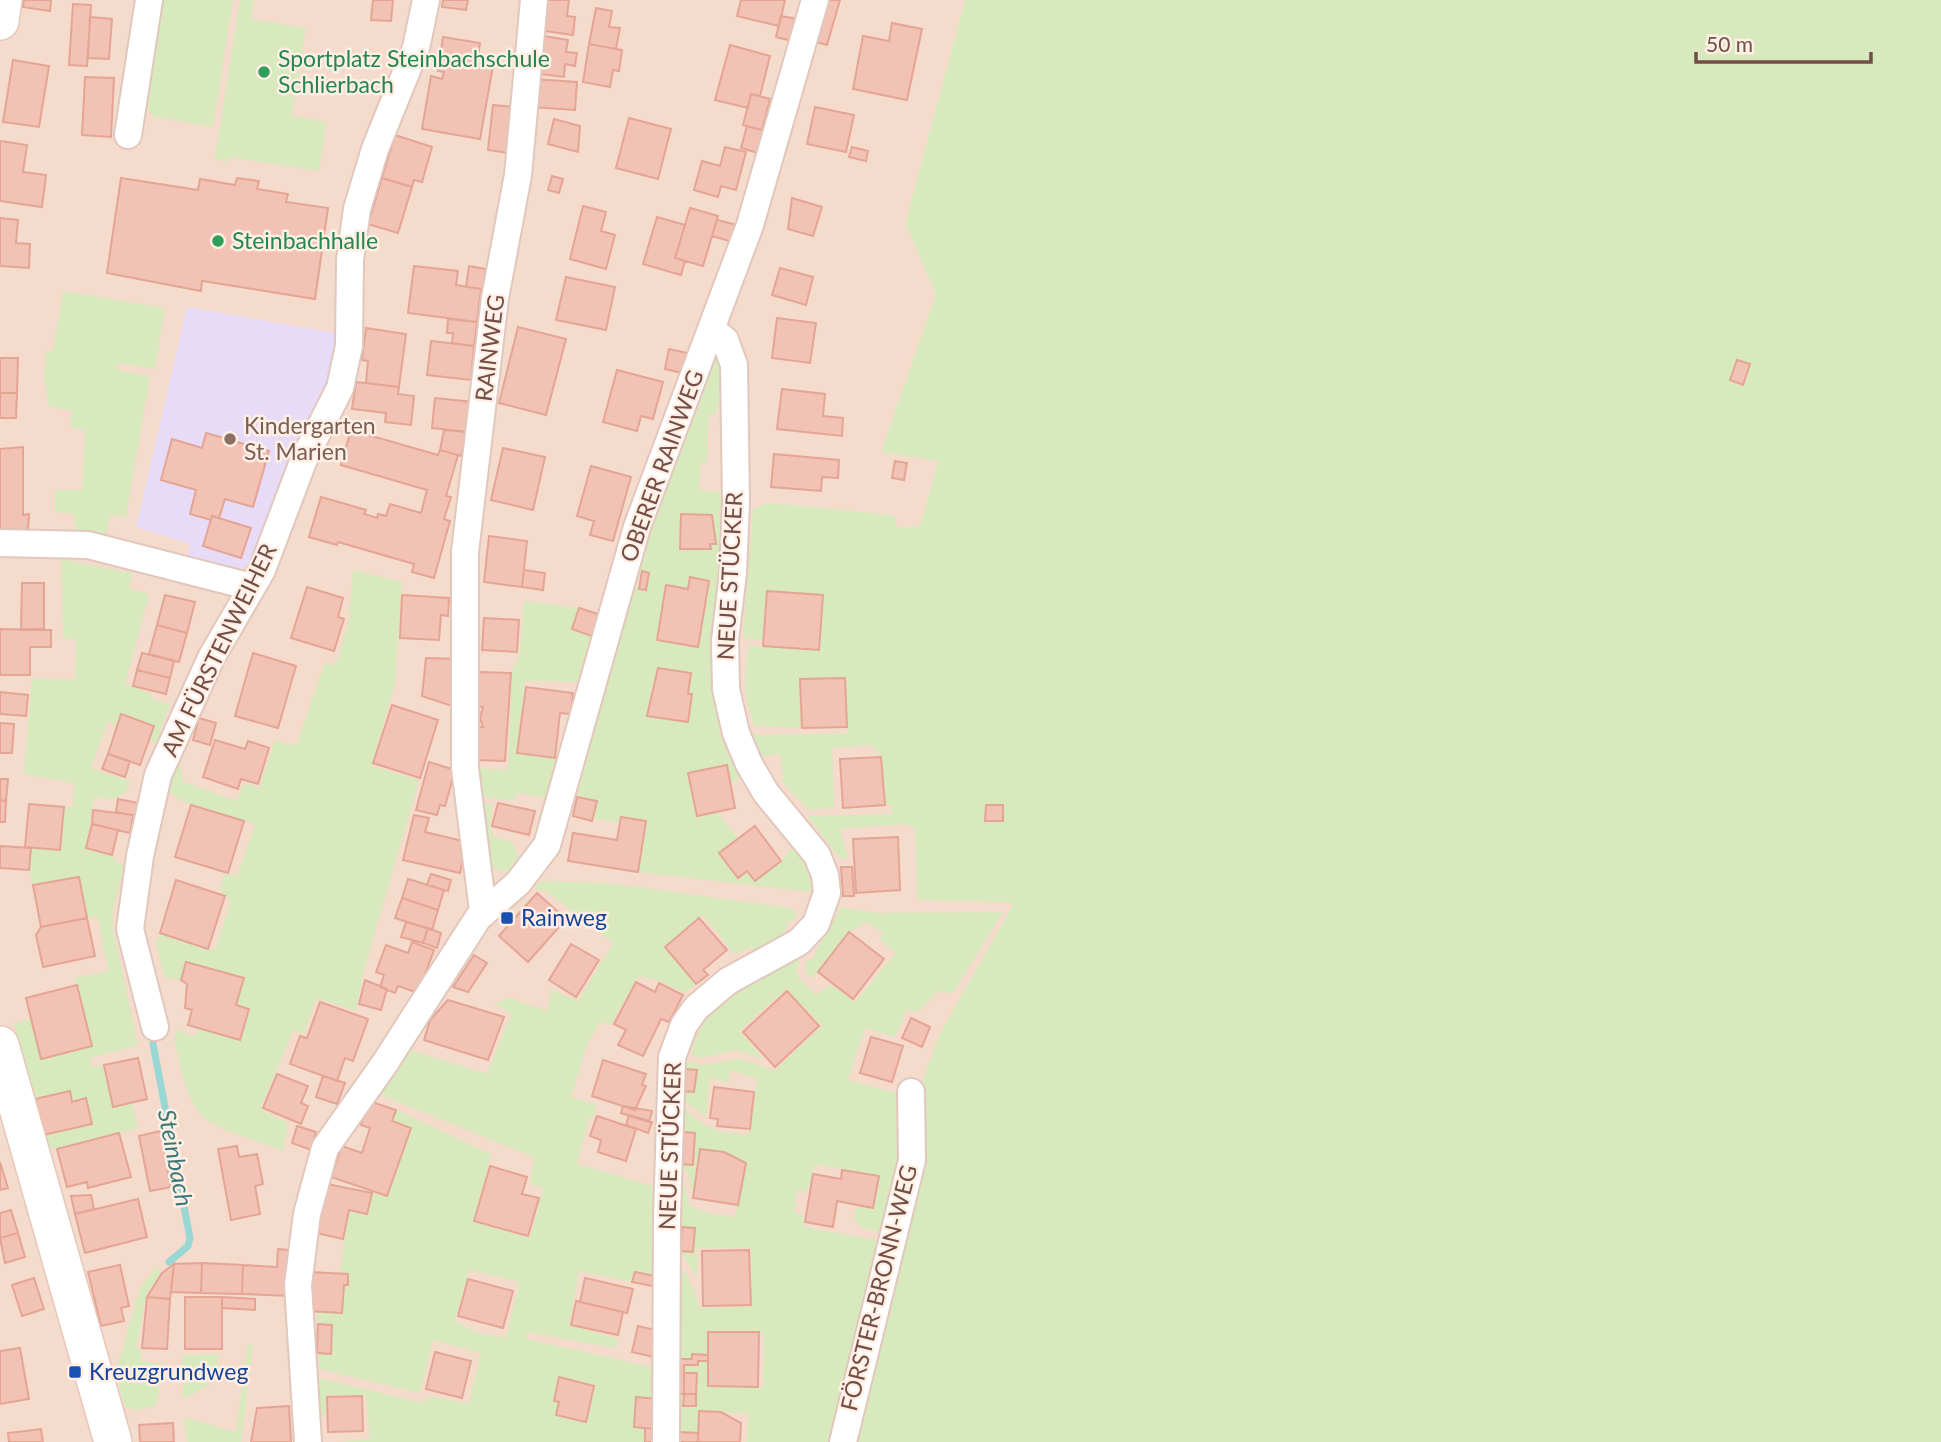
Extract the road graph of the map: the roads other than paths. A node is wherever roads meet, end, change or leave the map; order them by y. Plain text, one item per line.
1 (3, 0) edge
2 (149, 0) edge
3 (426, 0) edge
4 (534, 0) edge
5 (815, 0) edge
6 (0, 21) edge
7 (128, 135) dead end
8 (713, 330) junction
9 (0, 543) edge
10 (252, 587) junction
11 (483, 911) junction
12 (155, 1027) dead end
13 (0, 1045) edge
14 (911, 1092) dead end
15 (113, 1442) edge
16 (308, 1442) edge
17 (666, 1442) edge
18 (843, 1442) edge

1 - 6 main road
2 - 7 street
3 - 10 street, AM FÜRSTENWEIHER
4 - 11 street, RAINWEG
5 - 8 street, OBERER RAINWEG
8 - 11 street, OBERER RAINWEG
8 - 17 street, NEUE STÜCKER
9 - 10 street
10 - 12 street, AM FÜRSTENWEIHER
11 - 16 street
13 - 15 main road
14 - 18 street, FÖRSTER-BRONN-WEG

